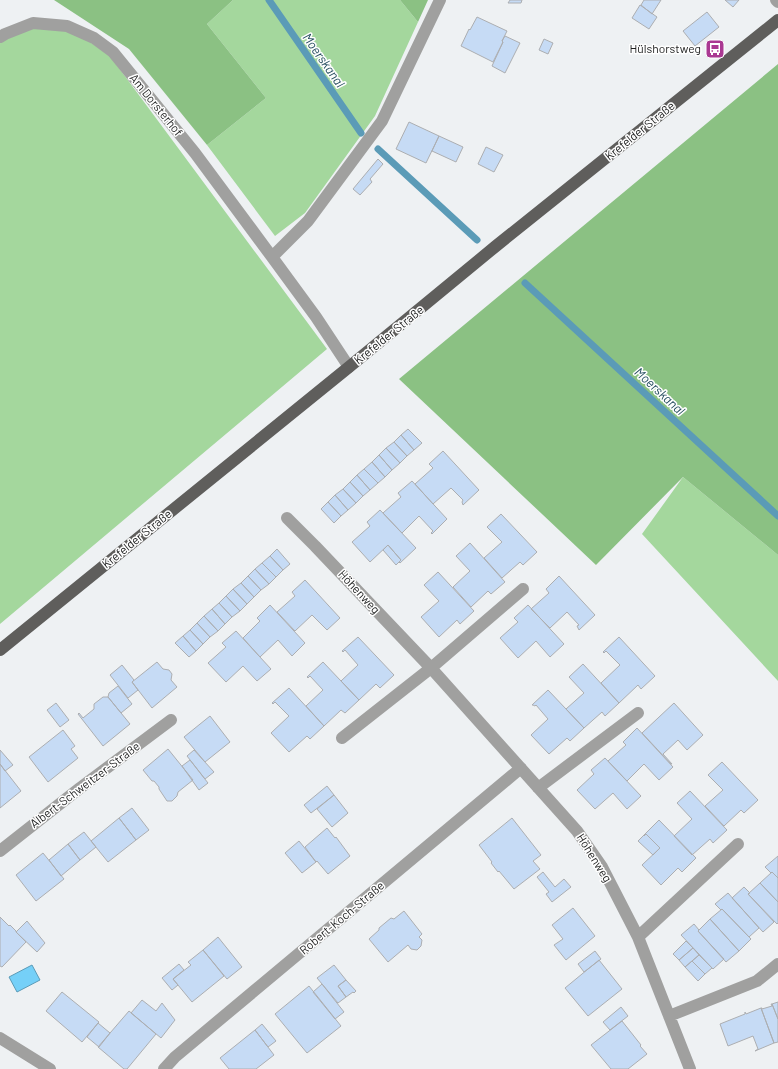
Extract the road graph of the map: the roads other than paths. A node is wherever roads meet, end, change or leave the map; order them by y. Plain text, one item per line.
1 (440, 0) edge
2 (776, 0) edge
3 (778, 2) edge
4 (778, 20) edge
5 (0, 36) edge
6 (272, 257) junction
7 (349, 367) junction
8 (287, 518) dead end
9 (523, 589) dead end
10 (0, 650) edge
11 (431, 668) junction
12 (638, 713) dead end
13 (171, 720) dead end
14 (342, 738) dead end
15 (521, 768) junction
16 (538, 788) junction
17 (738, 844) dead end
18 (0, 850) edge
19 (638, 937) junction
20 (778, 964) edge
21 (669, 1016) junction
22 (0, 1038) edge
23 (50, 1069) edge
24 (164, 1069) edge
25 (690, 1069) edge

1 - 6 street
2 - 3 street
4 - 7 main road, Krefelder Straße
5 - 6 street, Am Dorsterhof
6 - 7 street, Am Dorsterhof
7 - 10 main road, Krefelder Straße
8 - 11 street, Höhenweg
9 - 11 street
11 - 14 street
11 - 15 street, Höhenweg
12 - 16 street
13 - 18 street, Albert-Schweitzer-Straße
15 - 16 street, Höhenweg
15 - 24 street, Robert-Koch-Straße
16 - 19 street, Höhenweg
17 - 19 street
19 - 21 street, Höhenweg
20 - 21 street
21 - 25 street, Höhenweg
22 - 23 street

